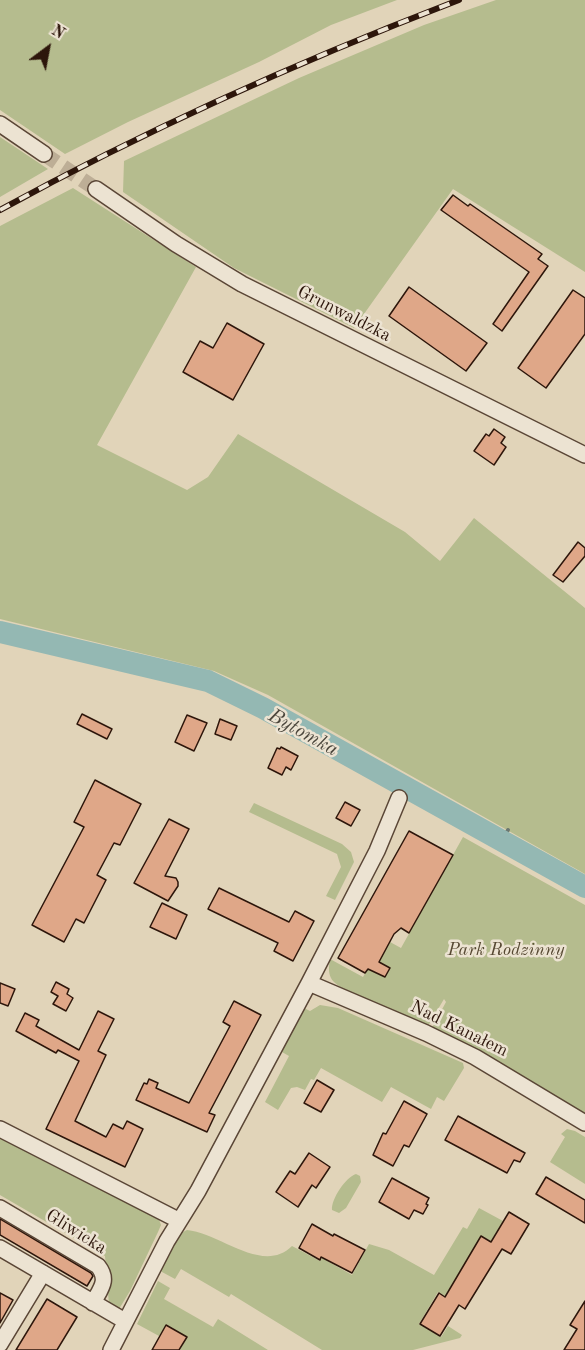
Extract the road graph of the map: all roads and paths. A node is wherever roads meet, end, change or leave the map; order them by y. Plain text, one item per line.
1 (0, 124) edge
2 (44, 154) tunnel mouth
3 (96, 189) tunnel mouth
4 (585, 455) edge
5 (399, 798) dead end
6 (309, 982) junction
7 (585, 1124) edge
8 (0, 1129) edge
9 (0, 1208) edge
10 (178, 1220) junction
11 (0, 1248) edge
12 (43, 1273) junction
13 (93, 1303) junction
14 (125, 1322) junction
15 (0, 1344) edge
16 (111, 1350) edge

1 - 2 street
3 - 4 street, Grunwaldzka
5 - 6 street
6 - 7 street, Nad Kanałem
6 - 10 street
8 - 10 street
9 - 13 street, Gliwicka
10 - 14 street
11 - 12 street
12 - 13 street
12 - 15 street
13 - 14 street
14 - 16 street

